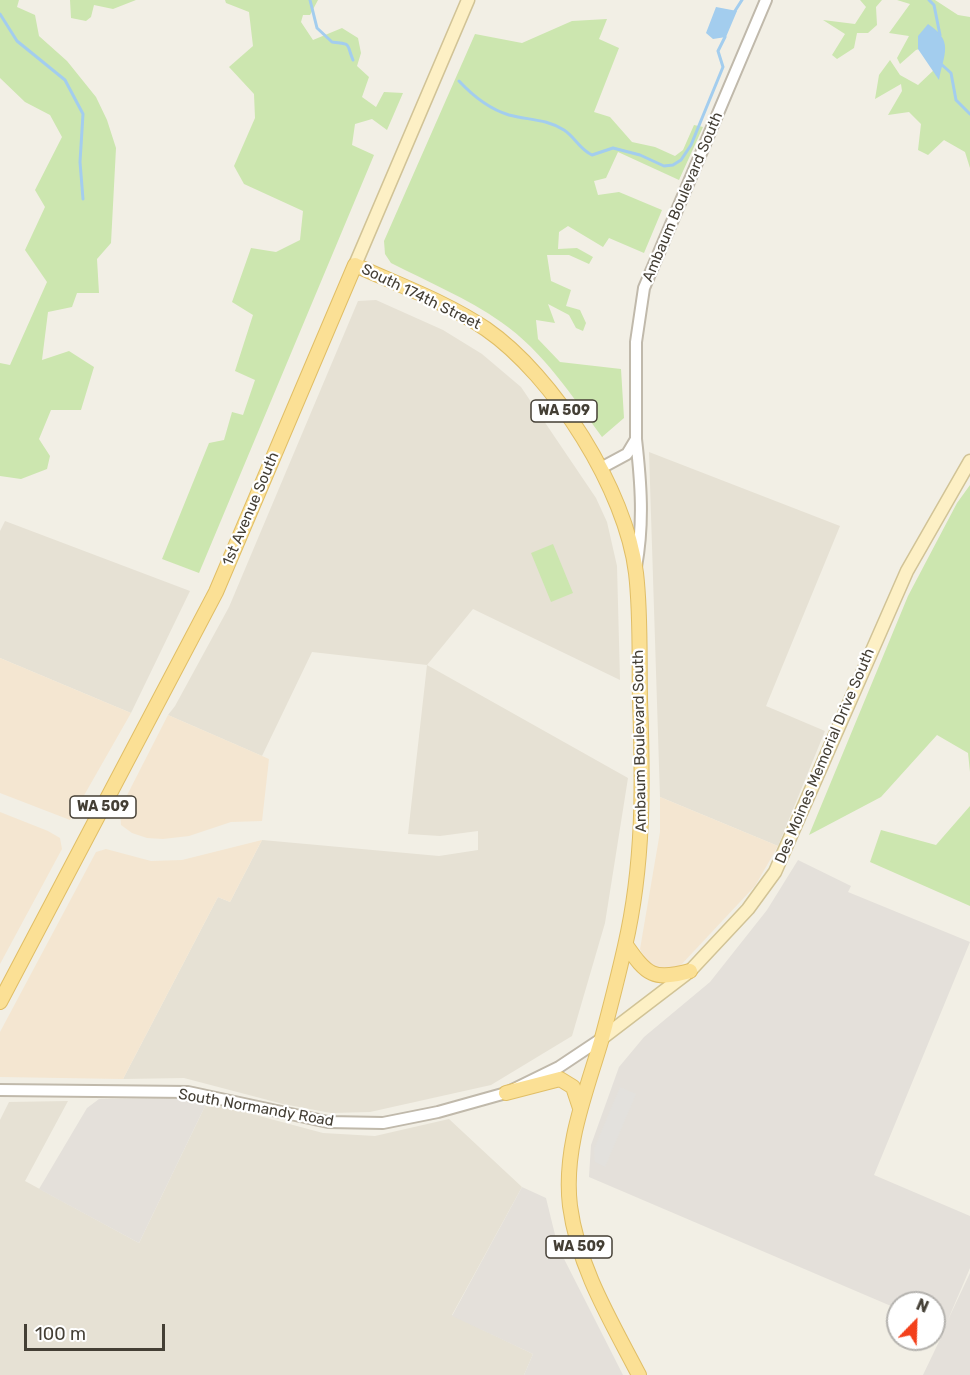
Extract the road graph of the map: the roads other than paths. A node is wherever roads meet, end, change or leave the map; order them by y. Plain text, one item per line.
1 (468, 0) edge
2 (766, 0) edge
3 (355, 265) junction
4 (636, 439) junction
5 (970, 461) edge
6 (600, 468) junction
7 (636, 570) junction
8 (626, 945) junction
9 (690, 971) junction
10 (0, 1002) edge
11 (601, 1039) junction
12 (0, 1090) edge
13 (506, 1093) junction
14 (580, 1108) junction
15 (639, 1375) edge

1 - 3 main road, 1st Avenue South
2 - 4 street, Ambaum Boulevard South
3 - 6 main road, South 174th Street / WA 509
3 - 10 main road, 1st Avenue South / WA 509
4 - 6 street
4 - 7 street, Ambaum Boulevard South
5 - 9 main road, Des Moines Memorial Drive South
6 - 7 main road, South 174th Street / WA 509
7 - 8 main road, Ambaum Boulevard South / WA 509
8 - 9 main road
8 - 11 main road, Ambaum Boulevard South / WA 509
9 - 11 main road, Des Moines Memorial Drive South
11 - 13 street, South Normandy Road
11 - 14 main road, WA 509
12 - 13 street, South Normandy Road
13 - 14 main road
14 - 15 main road, WA 509

